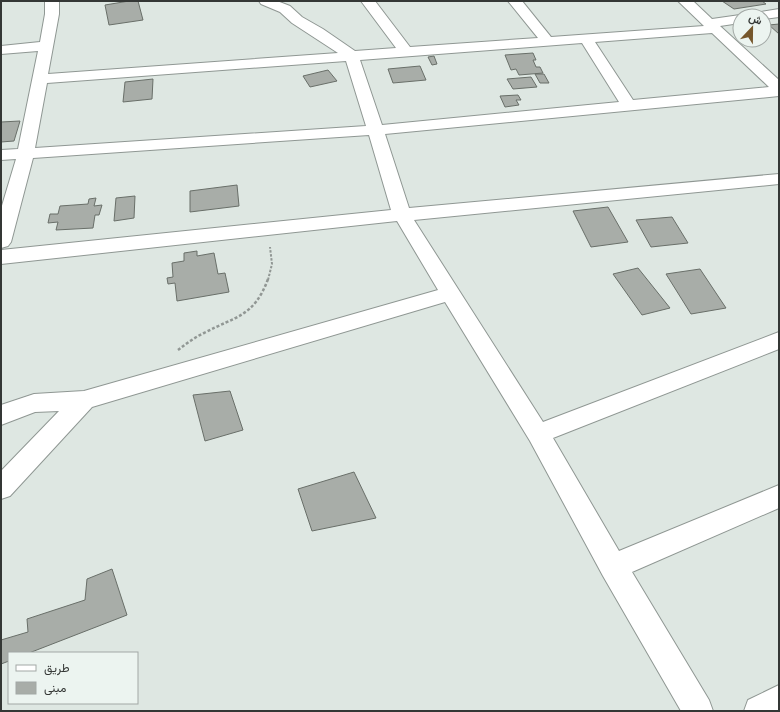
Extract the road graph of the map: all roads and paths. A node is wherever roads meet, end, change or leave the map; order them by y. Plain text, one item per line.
1 (52, 1) edge
2 (266, 1) edge
3 (368, 1) edge
4 (515, 1) edge
5 (685, 1) edge
6 (732, 21) edge
7 (713, 26) junction
8 (586, 39) junction
9 (548, 42) junction
10 (46, 46) junction
11 (1, 50) edge
12 (406, 52) junction
13 (352, 56) junction
14 (40, 78) junction
15 (779, 88) edge
16 (779, 91) edge
17 (628, 104) dead end
18 (376, 130) junction
19 (26, 153) junction
20 (1, 156) edge
21 (779, 179) edge
22 (402, 215) junction
23 (265, 229) junction
24 (1, 242) edge
25 (1, 257) edge
26 (451, 293) junction
27 (779, 340) edge
28 (169, 375) junction
29 (84, 400) junction
30 (1, 415) edge
31 (538, 434) junction
32 (1, 488) edge
33 (779, 496) edge
34 (613, 566) junction
35 (779, 700) edge
36 (698, 711) edge
37 (759, 711) edge

1 - 10 street
2 - 13 street
3 - 12 street
4 - 9 street
5 - 7 street
6 - 7 street
7 - 8 street
7 - 15 street
8 - 9 street
8 - 17 street
9 - 12 street
10 - 11 street
10 - 14 street
12 - 13 street
13 - 14 street
13 - 18 street
14 - 19 street
16 - 18 street
18 - 19 street
18 - 22 street
19 - 20 street
19 - 24 street
21 - 22 street
22 - 23 street
22 - 26 street
23 - 25 street
23 - 28 path
26 - 28 street
26 - 31 street
27 - 31 street
28 - 29 street
29 - 30 street
29 - 32 street
31 - 34 street
33 - 34 street
34 - 36 street
35 - 37 street

